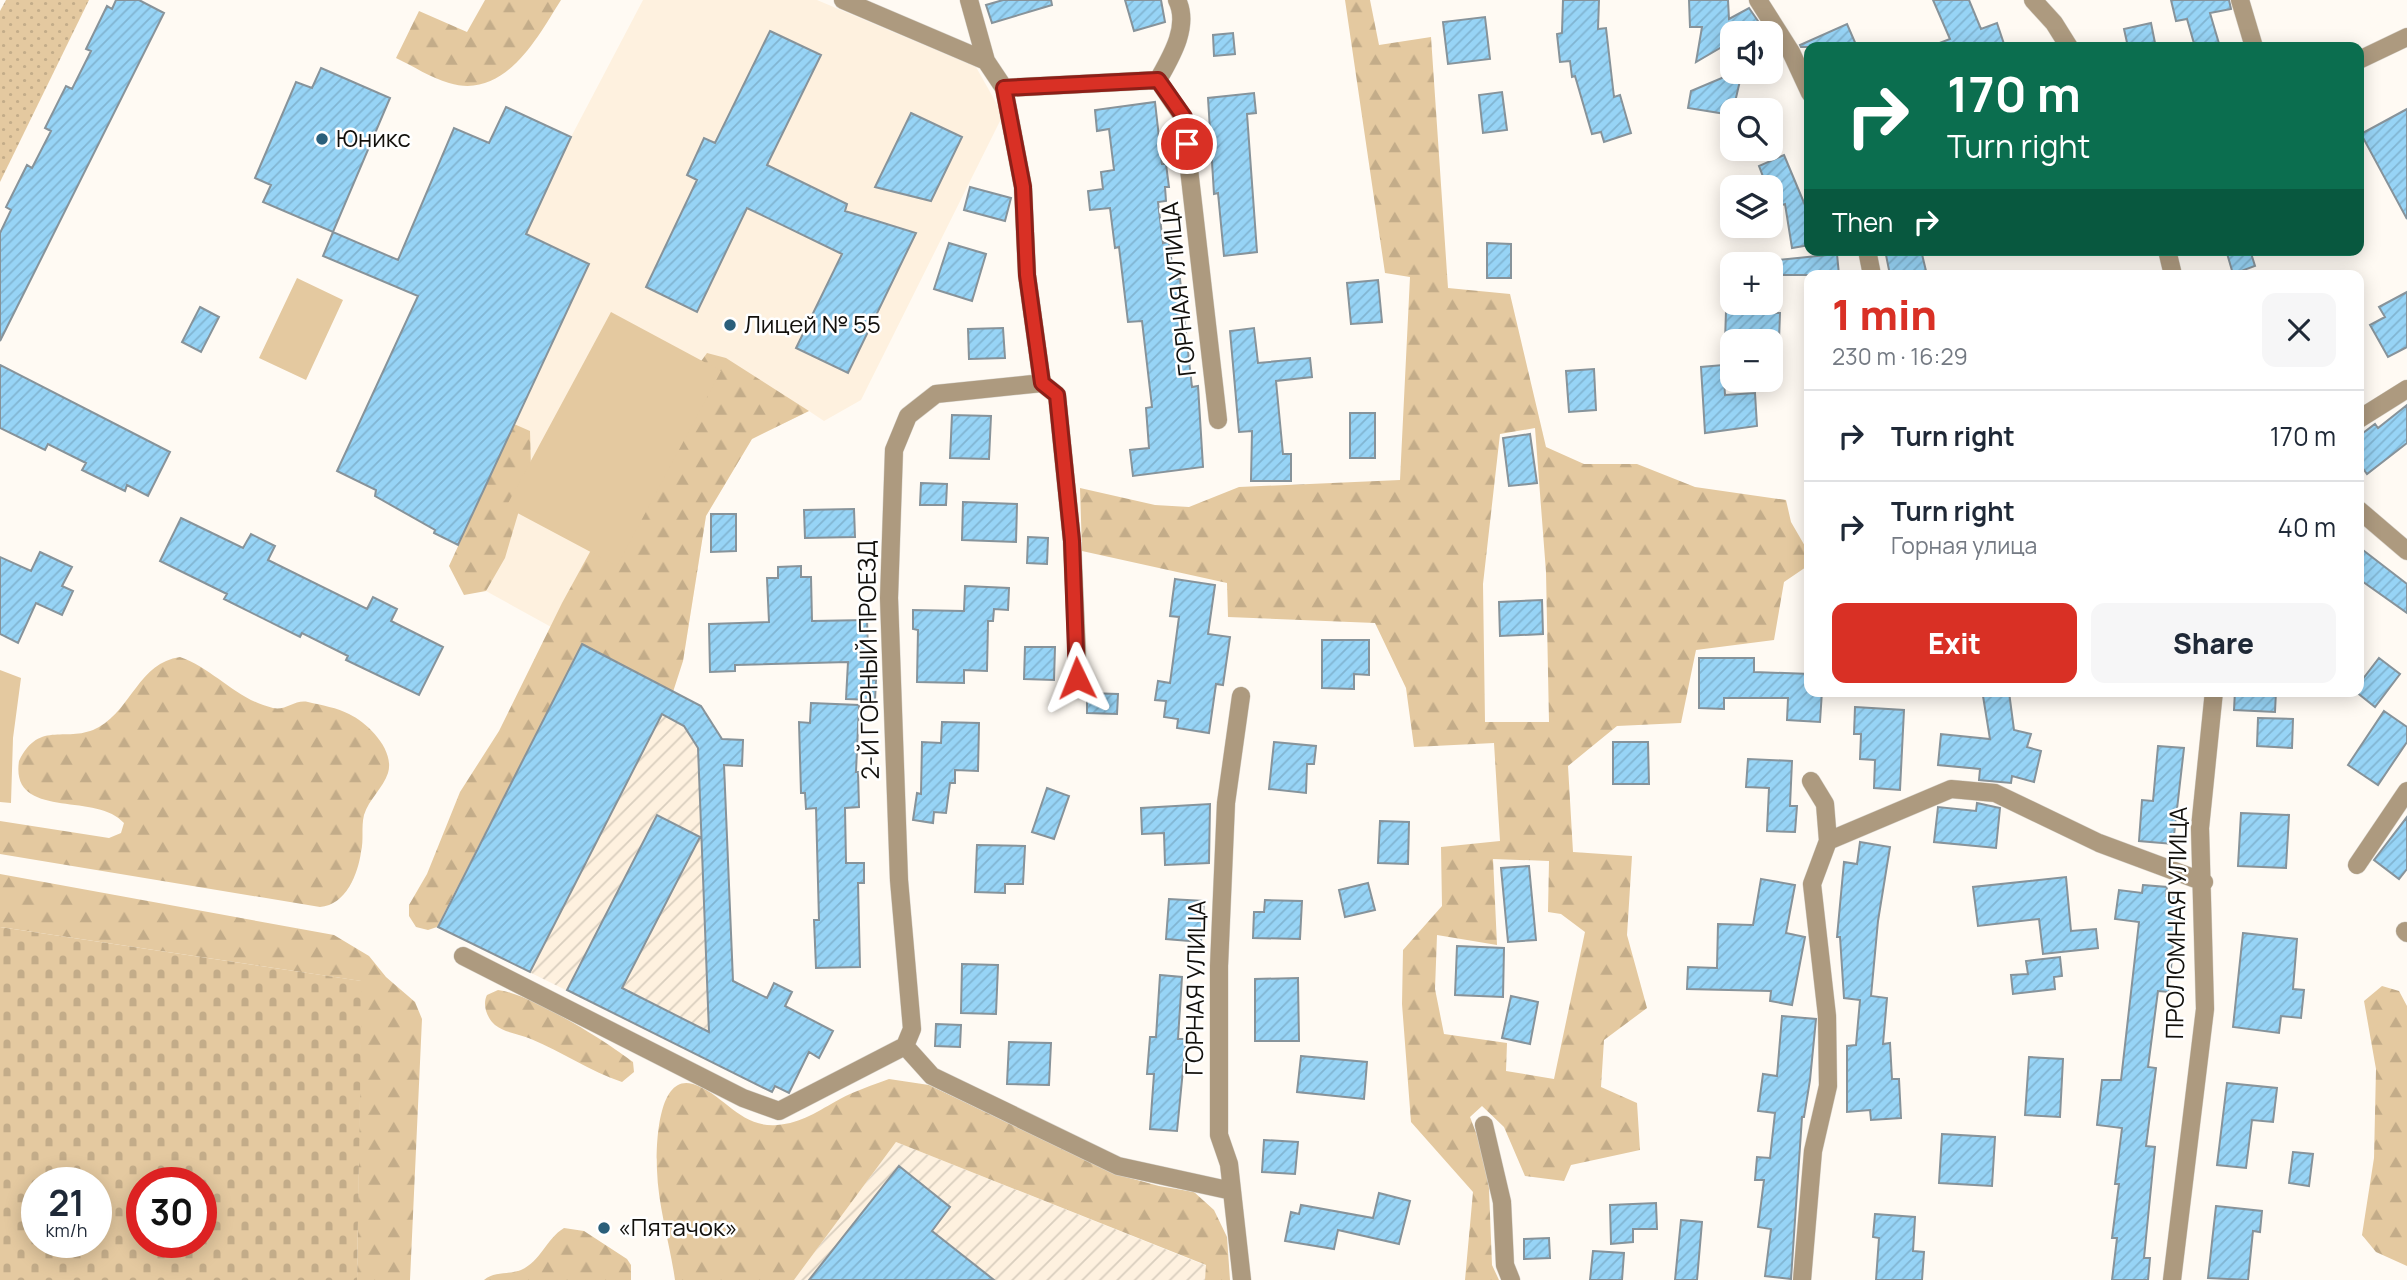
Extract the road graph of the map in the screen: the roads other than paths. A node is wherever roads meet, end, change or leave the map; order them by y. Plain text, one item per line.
1 (843, 0) edge
2 (969, 0) edge
3 (1177, 0) edge
4 (1758, 0) edge
5 (2033, 0) edge
6 (2240, 0) edge
7 (2407, 37) edge
8 (2066, 42) edge
9 (2253, 42) edge
10 (2364, 58) edge
11 (986, 61) junction
12 (1158, 80) junction
13 (1804, 80) edge
14 (1004, 88) junction
15 (1042, 383) junction
16 (2407, 389) edge
17 (2364, 416) edge
18 (1218, 420) dead end
19 (2364, 514) edge
20 (2407, 551) edge
21 (1077, 678) dead end
22 (1241, 696) dead end
23 (2213, 697) edge
24 (1811, 781) dead end
25 (2407, 791) edge
26 (1828, 841) junction
27 (2357, 865) dead end
28 (2204, 882) junction
29 (463, 956) dead end
30 (905, 1046) junction
31 (1484, 1125) dead end
32 (1232, 1191) junction
33 (1242, 1280) edge
34 (1511, 1280) edge
35 (1802, 1280) edge
36 (2172, 1280) edge

1 - 11 street
2 - 11 street
3 - 12 street
4 - 13 street
5 - 8 street
6 - 9 street
7 - 10 street
11 - 14 street
12 - 14 street
12 - 18 street, ГОРНАЯ УЛИЦА
14 - 15 street
15 - 21 street
15 - 30 street, 2-Й ГОРНЫЙ ПРОЕЗД
16 - 17 street
19 - 20 street
22 - 32 street, ГОРНАЯ УЛИЦА
23 - 28 street, ПРОЛОМНАЯ УЛИЦА
24 - 26 street
25 - 27 street
26 - 28 street
26 - 35 street
28 - 36 street, ПРОЛОМНАЯ УЛИЦА
29 - 30 street
30 - 32 street
31 - 34 street
32 - 33 street, ГОРНАЯ УЛИЦА

